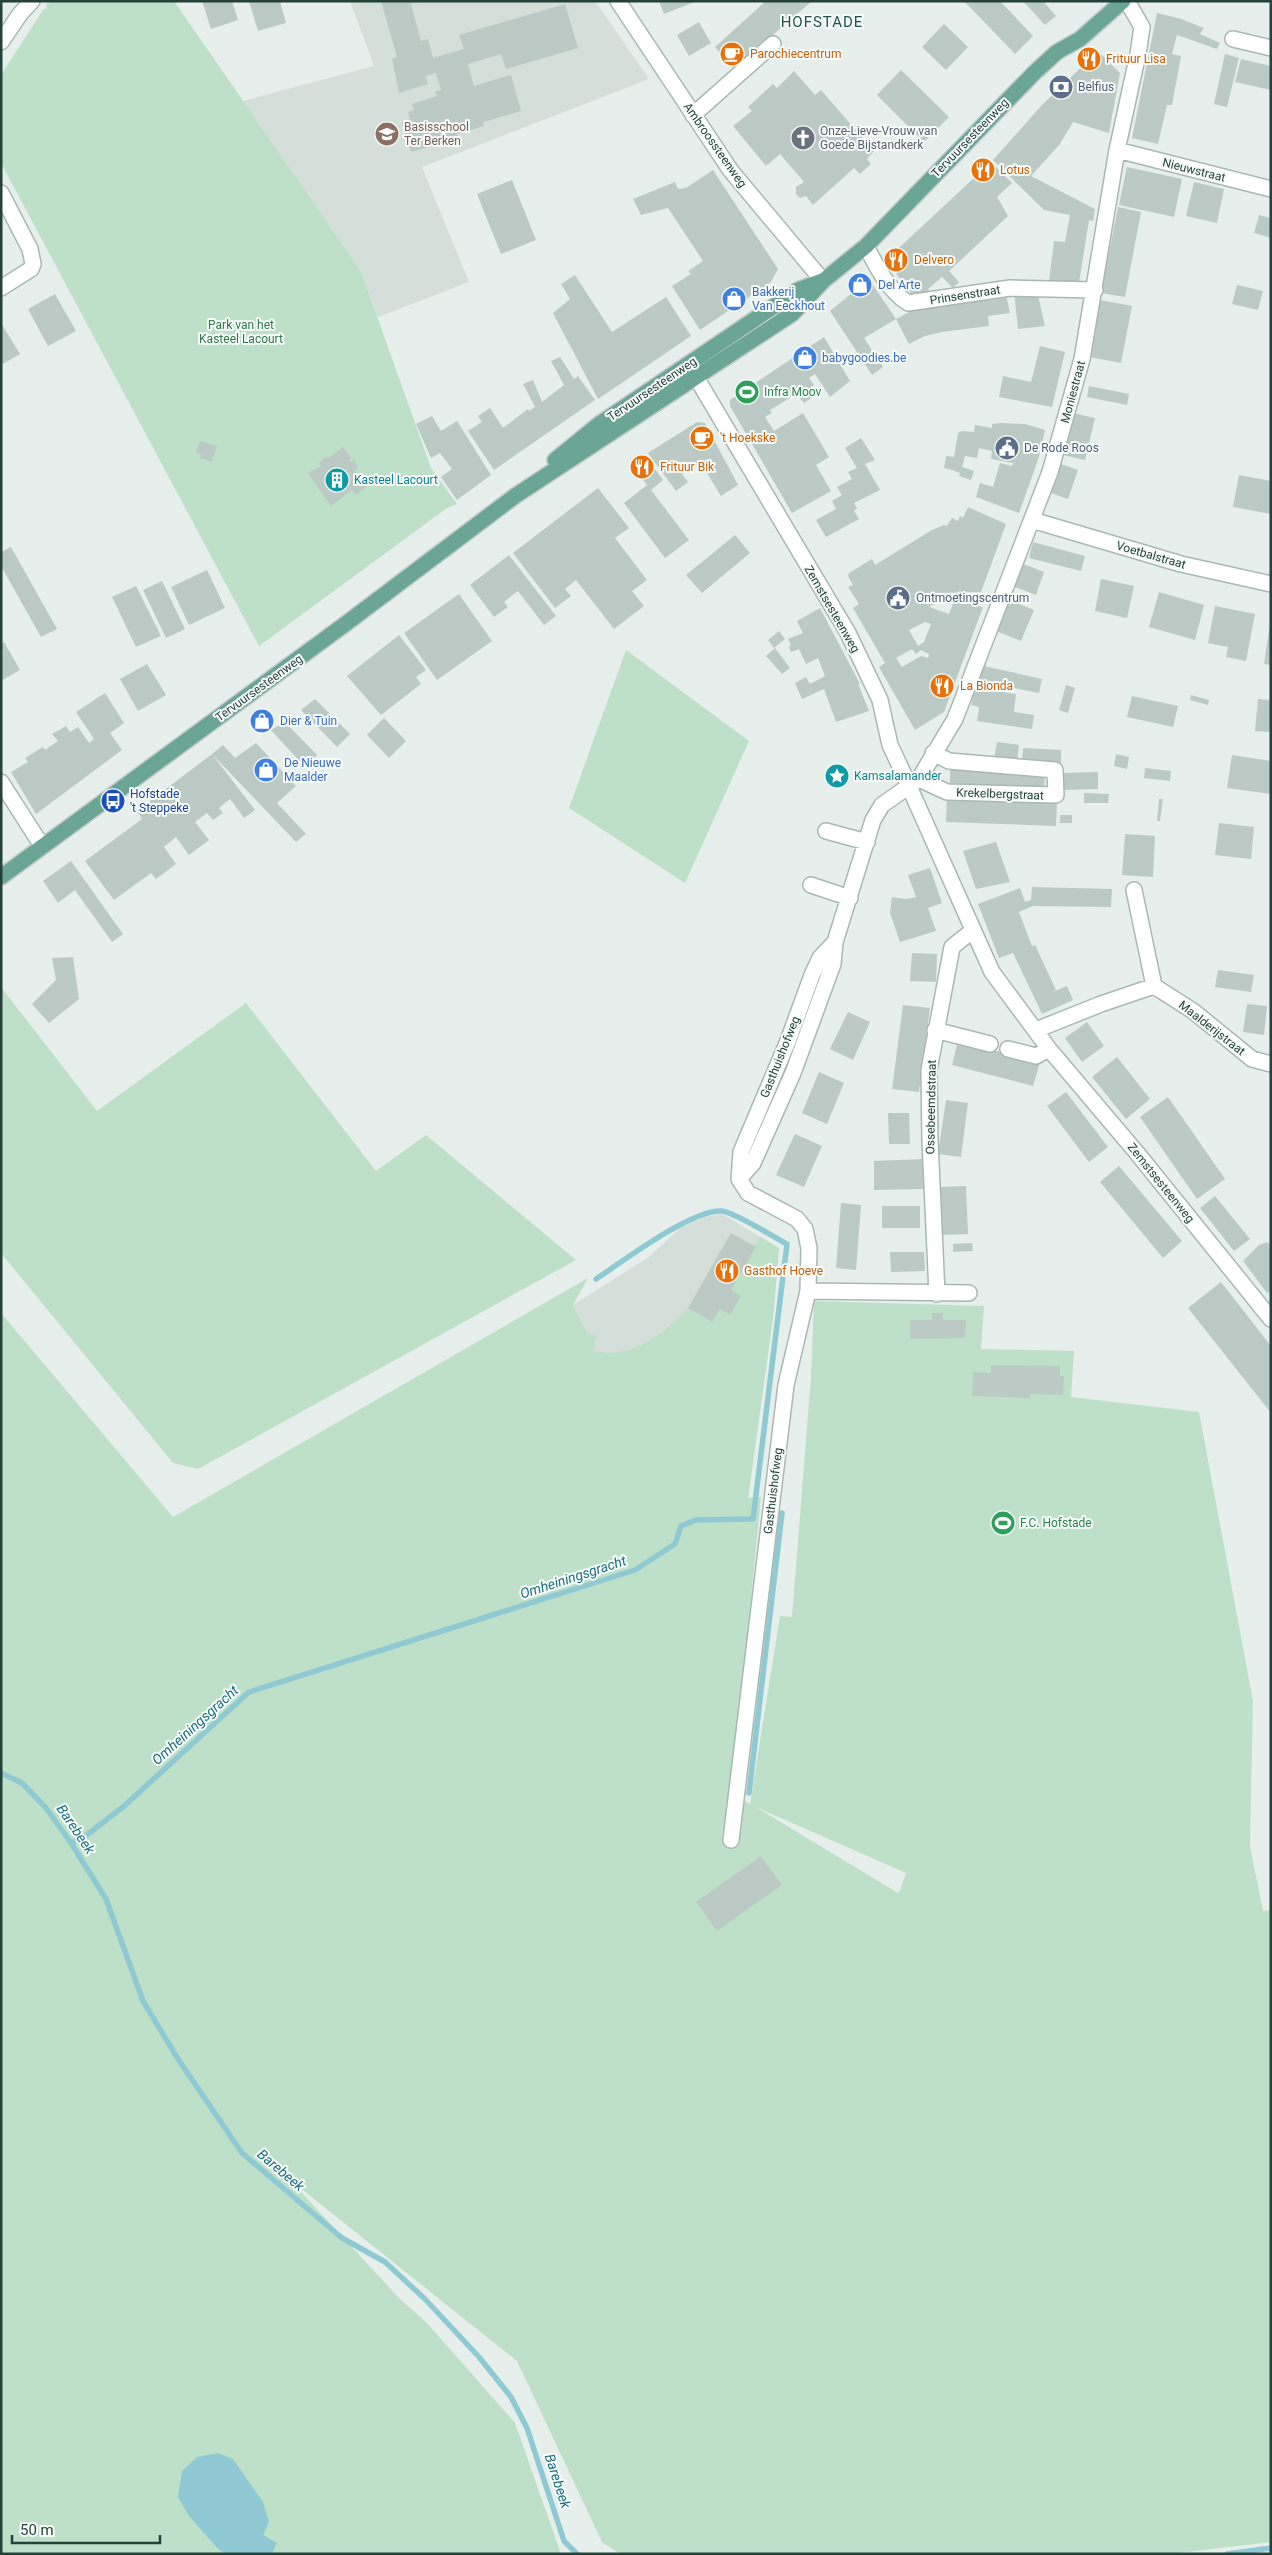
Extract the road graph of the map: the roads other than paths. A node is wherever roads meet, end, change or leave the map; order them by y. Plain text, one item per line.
1 (32, 1) edge
2 (618, 1) edge
3 (1123, 1) edge
4 (1127, 1) edge
5 (1233, 39) dead end
6 (1, 42) edge
7 (773, 44) dead end
8 (1271, 48) edge
9 (693, 115) junction
10 (1117, 150) junction
11 (1271, 189) edge
12 (1, 193) edge
13 (866, 246) junction
14 (823, 281) junction
15 (1, 288) edge
16 (1095, 290) junction
17 (692, 371) junction
18 (1032, 520) junction
19 (1271, 584) edge
20 (933, 753) junction
21 (1, 782) edge
22 (914, 783) junction
23 (826, 831) dead end
24 (867, 842) junction
25 (42, 846) junction
26 (1, 877) edge
27 (811, 885) dead end
28 (1134, 890) dead end
29 (850, 898) junction
30 (972, 931) junction
31 (835, 942) junction
32 (1154, 986) junction
33 (802, 1003) junction
34 (816, 1009) junction
35 (935, 1030) junction
36 (1036, 1030) junction
37 (990, 1044) dead end
38 (1008, 1049) dead end
39 (1049, 1049) junction
40 (1271, 1064) edge
41 (775, 1070) junction
42 (791, 1077) junction
43 (749, 1133) junction
44 (763, 1140) junction
45 (739, 1179) junction
46 (808, 1291) junction
47 (969, 1293) dead end
48 (937, 1294) junction
49 (1271, 1319) edge
50 (732, 1840) dead end

1 - 6 street
2 - 9 street, Ambroossteenweg
3 - 13 main road, Tervuursesteenweg
4 - 10 street, Moniestraat
5 - 8 street
7 - 9 street
9 - 14 street, Ambroossteenweg
10 - 11 street, Nieuwstraat
10 - 16 street, Moniestraat
12 - 15 street
13 - 14 main road, Tervuursesteenweg
13 - 16 street, Prinsenstraat
14 - 17 main road, Tervuursesteenweg
16 - 18 street, Moniestraat
17 - 22 street, Zemstsesteenweg
17 - 25 main road, Tervuursesteenweg
18 - 19 street, Voetbalstraat
18 - 20 street, Moniestraat
20 - 22 street, Moniestraat
20 - 22 street, Krekelbergstraat
21 - 25 street
22 - 24 street, Gasthuishofweg
22 - 30 street, Zemstsesteenweg
23 - 24 street
24 - 29 street, Gasthuishofweg
25 - 26 main road, Tervuursesteenweg
27 - 29 street
28 - 32 street
29 - 31 street, Gasthuishofweg
30 - 35 street, Ossebeemdstraat
30 - 36 street, Zemstsesteenweg
31 - 33 street, Gasthuishofweg
31 - 34 street, Gasthuishofweg
32 - 36 street
32 - 40 street, Maalderijstraat
33 - 34 street
33 - 41 street, Gasthuishofweg
34 - 42 street, Gasthuishofweg
35 - 37 street
35 - 48 street, Ossebeemdstraat
36 - 39 street, Zemstsesteenweg
38 - 39 street
39 - 49 street, Zemstsesteenweg
41 - 42 street
41 - 43 street, Gasthuishofweg
42 - 44 street, Gasthuishofweg
43 - 44 street
43 - 45 street, Gasthuishofweg
44 - 45 street, Gasthuishofweg
45 - 46 street, Gasthuishofweg
46 - 48 street
46 - 50 street, Gasthuishofweg
47 - 48 street

